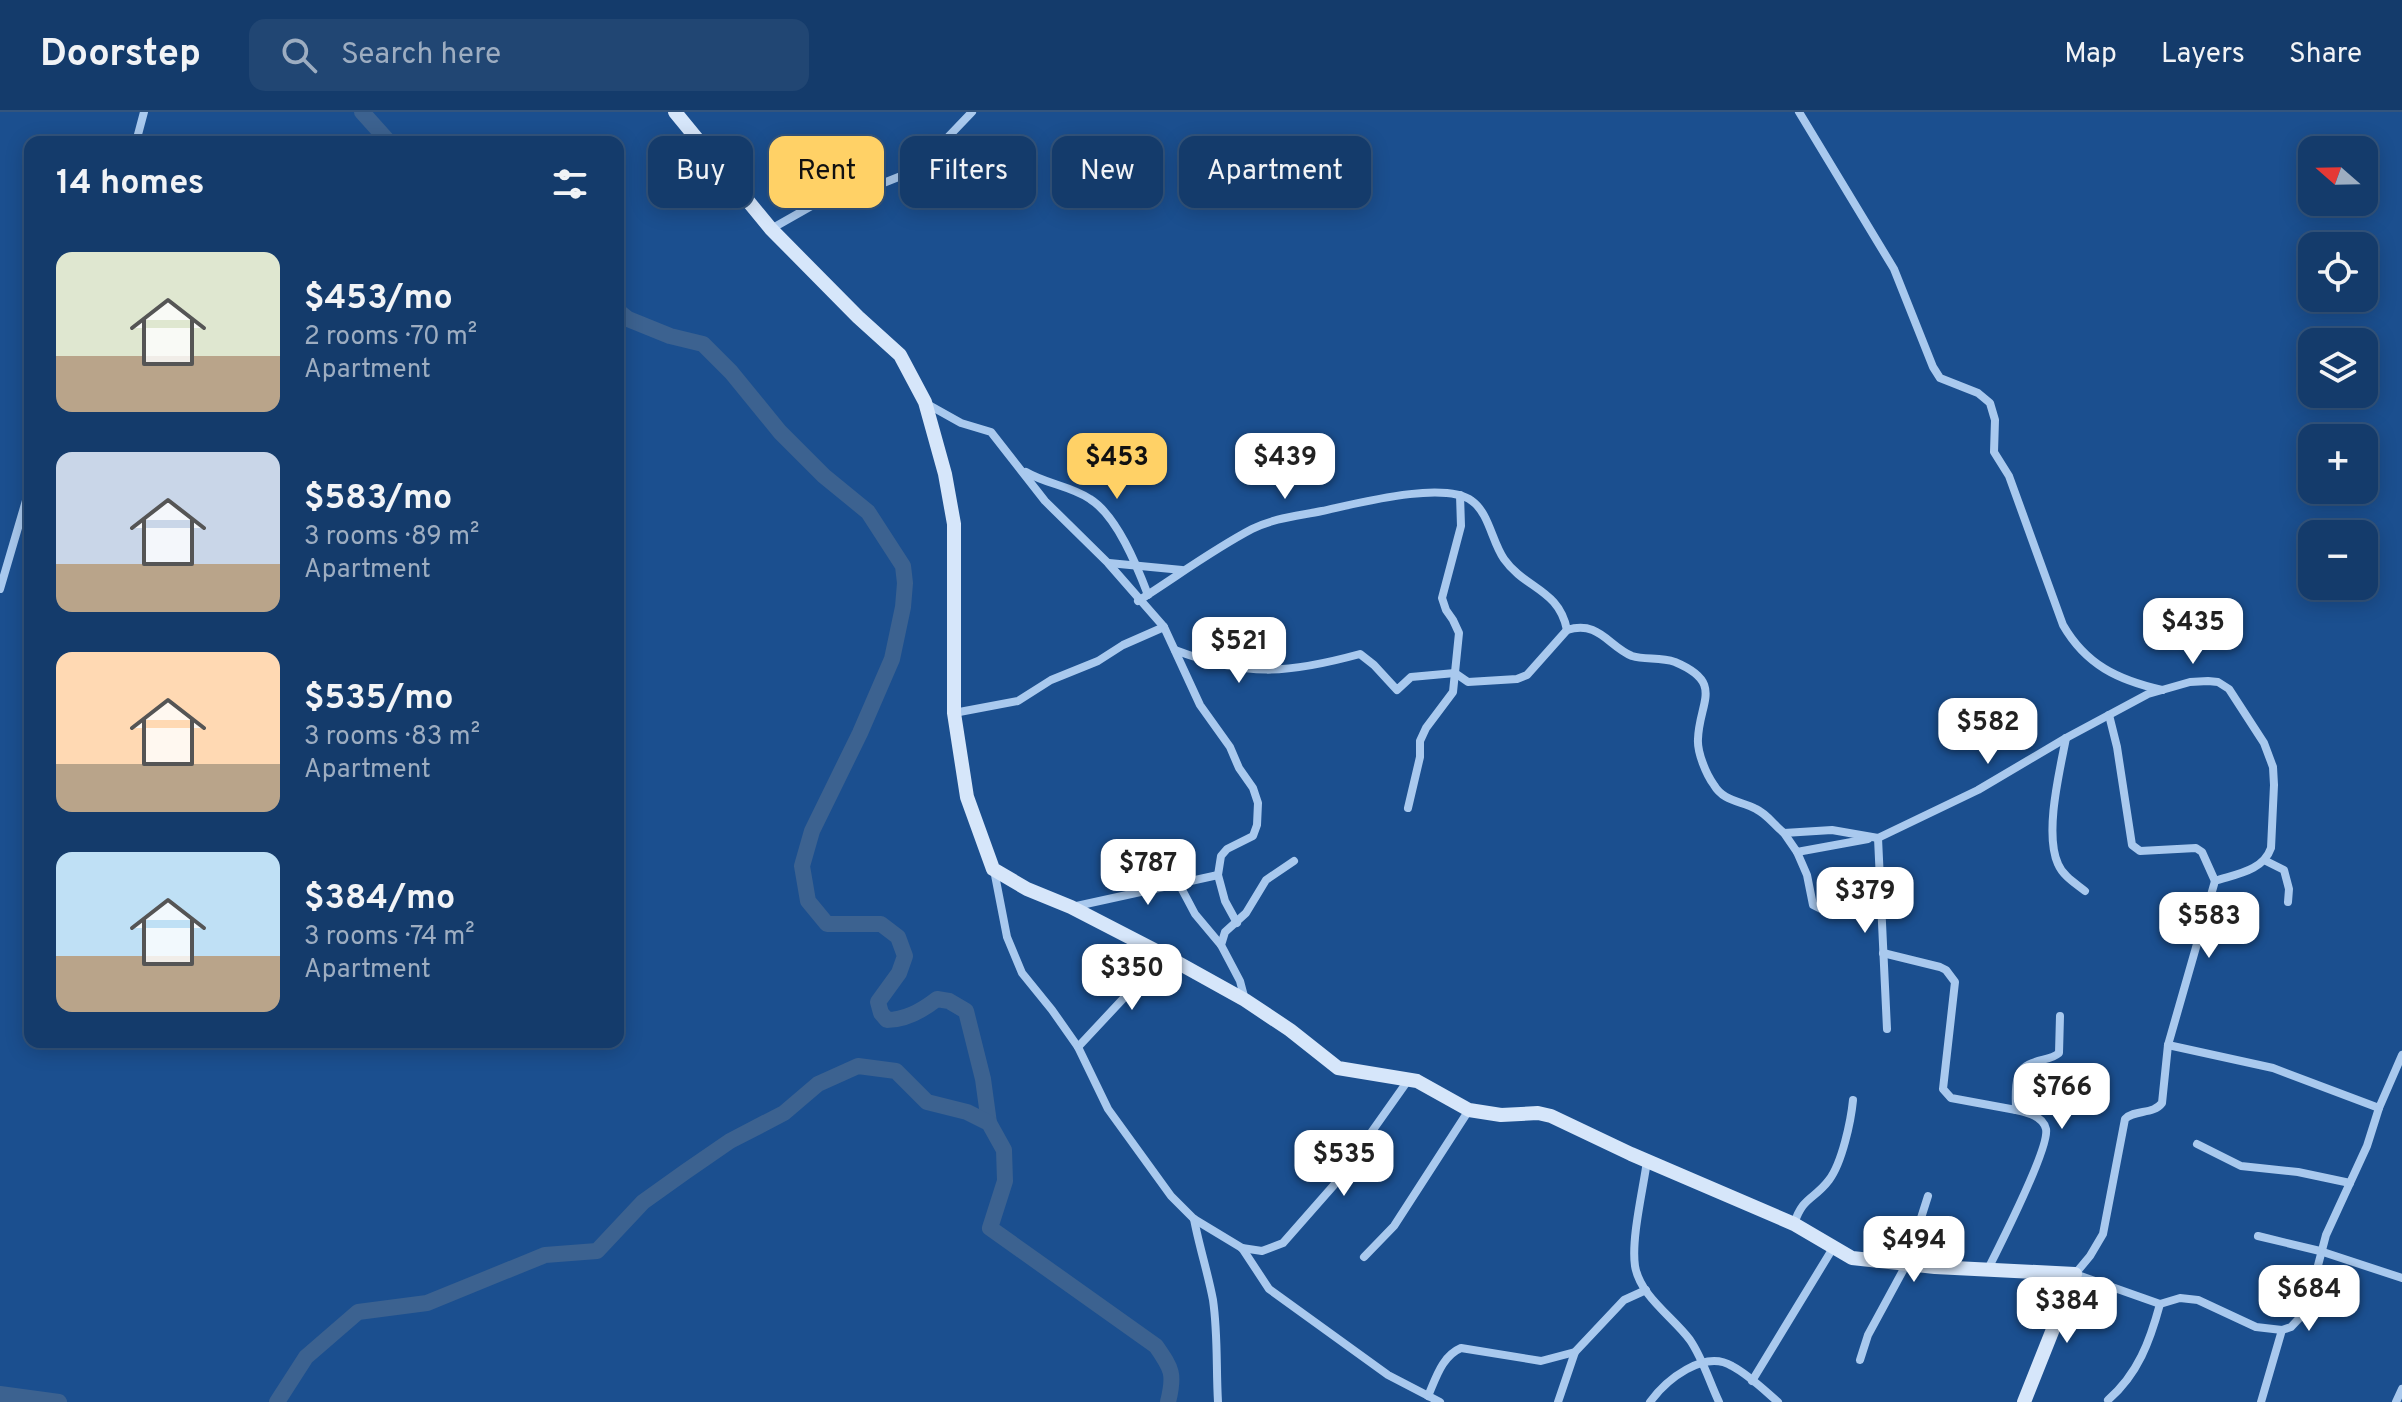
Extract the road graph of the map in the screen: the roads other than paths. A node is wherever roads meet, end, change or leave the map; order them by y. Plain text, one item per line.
1 (144, 112) edge
2 (675, 112) edge
3 (972, 112) edge
4 (1799, 112) edge
5 (138, 136) edge
6 (771, 229) junction
7 (925, 402) junction
8 (1021, 469) junction
9 (1460, 495) junction
10 (24, 507) edge
11 (1108, 563) junction
12 (1138, 568) junction
13 (1182, 570) junction
14 (0, 589) edge
15 (1148, 595) junction
16 (1138, 601) junction
17 (1164, 627) junction
18 (1567, 630) junction
19 (1175, 650) junction
20 (1455, 673) junction
21 (2162, 690) junction
22 (954, 713) junction
23 (2109, 715) junction
24 (2066, 738) junction
25 (1408, 808) dead end
26 (1784, 833) junction
27 (1874, 839) junction
28 (1160, 848) dead end
29 (1797, 852) junction
30 (1294, 861) dead end
31 (2266, 861) junction
32 (993, 869) junction
33 (1218, 875) junction
34 (2215, 881) junction
35 (1181, 884) junction
36 (2085, 891) dead end
37 (2288, 902) dead end
38 (1071, 907) junction
39 (1831, 914) dead end
40 (1237, 923) junction
41 (1221, 945) junction
42 (1883, 953) junction
43 (1164, 955) junction
44 (1245, 1000) junction
45 (2060, 1016) dead end
46 (1887, 1029) dead end
47 (2168, 1045) junction
48 (1078, 1047) junction
49 (2402, 1055) edge
50 (1409, 1079) junction
51 (1853, 1100) dead end
52 (2379, 1108) junction
53 (1469, 1110) junction
54 (2016, 1110) junction
55 (2197, 1144) dead end
56 (1647, 1161) junction
57 (2350, 1183) junction
58 (1928, 1196) dead end
59 (1194, 1219) junction
60 (1794, 1224) junction
61 (2258, 1236) dead end
62 (1242, 1248) junction
63 (1833, 1248) junction
64 (2320, 1251) junction
65 (1364, 1257) dead end
66 (1906, 1265) junction
67 (1988, 1269) junction
68 (2075, 1274) junction
69 (2402, 1278) edge
70 (1646, 1290) junction
71 (2160, 1304) junction
72 (2282, 1330) junction
73 (1575, 1352) junction
74 (1860, 1360) dead end
75 (1703, 1364) junction
76 (1752, 1381) junction
77 (2402, 1389) edge
78 (1428, 1396) junction
79 (2108, 1400) dead end
80 (1218, 1402) edge
81 (1440, 1402) edge
82 (1558, 1402) edge
83 (1650, 1402) edge
84 (1719, 1402) edge
85 (1778, 1402) edge
86 (2024, 1402) edge
87 (2261, 1402) edge
88 (2396, 1402) edge

1 - 5 street
2 - 6 street
3 - 6 street
4 - 21 street
6 - 7 street
7 - 8 street
7 - 22 street
8 - 11 street
8 - 12 street
9 - 13 street
9 - 18 street
9 - 20 street
10 - 14 street
11 - 12 street
11 - 16 street
12 - 13 street
12 - 15 street
13 - 15 street
15 - 16 street
16 - 17 street
17 - 19 street
17 - 22 street
18 - 20 street
18 - 26 street
19 - 20 street
19 - 33 street
20 - 25 street
21 - 23 street
21 - 31 street
22 - 32 street
23 - 24 street
23 - 34 street
24 - 27 street
24 - 36 street
26 - 27 street
26 - 29 street
27 - 29 street
27 - 42 street
28 - 35 street
29 - 39 street
30 - 40 street
31 - 34 street
31 - 37 street
32 - 38 street
32 - 48 street
33 - 35 street
33 - 40 street
34 - 47 street
35 - 38 street
35 - 41 street
38 - 43 street
40 - 41 street
41 - 44 street
42 - 46 street
42 - 54 street
43 - 44 street
43 - 48 street
44 - 50 street
45 - 54 street
47 - 52 street
47 - 68 street
48 - 59 street
49 - 52 street
50 - 53 street
50 - 62 street
51 - 60 street
52 - 57 street
53 - 56 street
53 - 65 street
54 - 67 street
55 - 57 street
56 - 60 street
56 - 70 street
57 - 64 street
58 - 66 street
59 - 62 street
59 - 80 street
60 - 63 street
61 - 64 street
62 - 78 street
63 - 66 street
63 - 76 street
64 - 69 street
64 - 72 street
66 - 67 street
66 - 74 street
67 - 68 street
68 - 71 street
68 - 86 street
70 - 73 street
70 - 75 street
71 - 72 street
71 - 79 street
72 - 87 street
73 - 78 street
73 - 82 street
75 - 76 street
75 - 83 street
75 - 84 street
76 - 85 street
77 - 88 street
78 - 81 street

